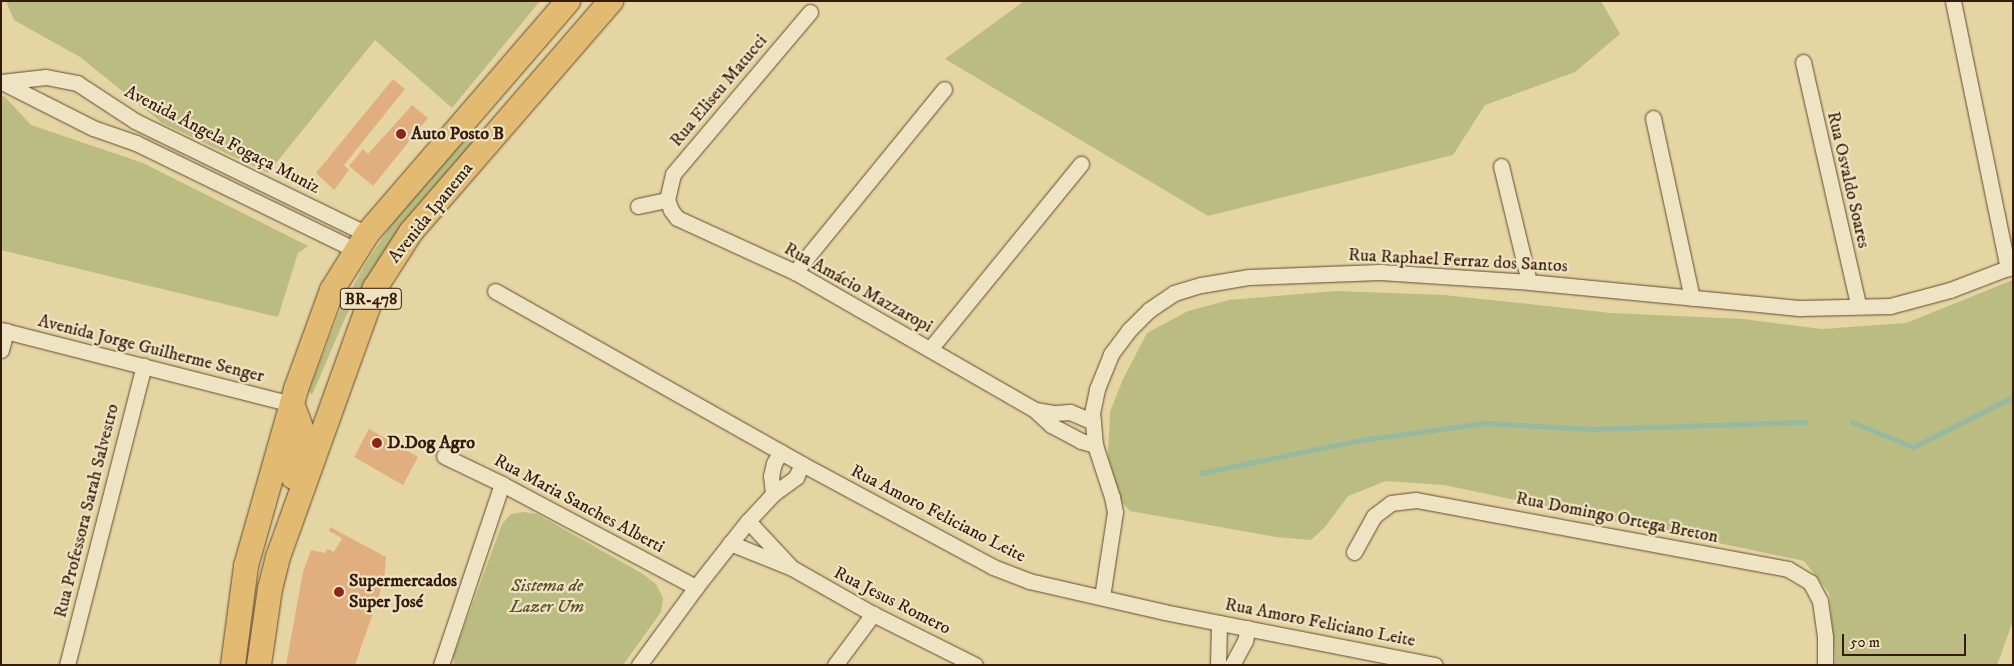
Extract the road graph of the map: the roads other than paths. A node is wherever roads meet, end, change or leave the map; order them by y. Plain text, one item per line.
1 (568, 1) edge
2 (611, 1) edge
3 (1953, 1) edge
4 (810, 12) dead end
5 (1803, 62) dead end
6 (1, 82) edge
7 (944, 89) dead end
8 (1653, 118) dead end
9 (1082, 164) dead end
10 (1501, 166) dead end
11 (667, 200) junction
12 (638, 206) dead end
13 (362, 243) junction
14 (2010, 267) edge
15 (795, 272) junction
16 (1529, 282) junction
17 (495, 291) dead end
18 (1692, 298) junction
19 (1858, 305) junction
20 (4, 330) edge
21 (930, 349) junction
22 (1, 350) edge
23 (144, 366) junction
24 (1097, 389) junction
25 (292, 404) junction
26 (1035, 410) junction
27 (1078, 414) junction
28 (1093, 422) junction
29 (1095, 445) junction
30 (781, 452) junction
31 (444, 456) dead end
32 (802, 464) junction
33 (502, 484) junction
34 (773, 494) junction
35 (748, 521) junction
36 (730, 543) junction
37 (1354, 552) dead end
38 (278, 557) junction
39 (792, 568) junction
40 (696, 587) junction
41 (1102, 597) junction
42 (873, 614) junction
43 (1219, 622) junction
44 (1248, 628) junction
45 (1390, 660) edge
46 (1425, 664) edge
47 (67, 665) edge
48 (232, 665) edge
49 (259, 665) edge
50 (441, 665) edge
51 (639, 665) edge
52 (836, 665) edge
53 (975, 665) edge
54 (1218, 665) edge
55 (1232, 665) edge
56 (1825, 665) edge

1 - 13 main road, Avenida Ipanema / BR-478
2 - 38 main road, Avenida Ipanema / BR-478
3 - 14 street
4 - 11 street, Rua Eliseu Matucci
5 - 19 street, Rua Osvaldo Soares
6 - 13 street
6 - 13 street, Avenida Ângela Fogaça Muniz
7 - 15 street
8 - 18 street
9 - 21 street
10 - 16 street
11 - 12 street
11 - 15 street, Rua Amácio Mazzaropi
13 - 25 main road, Avenida Ipanema / BR-478
14 - 19 street, Rua Raphael Ferraz dos Santos
15 - 21 street, Rua Amácio Mazzaropi
16 - 18 street, Rua Raphael Ferraz dos Santos
16 - 24 street, Rua Raphael Ferraz dos Santos
17 - 30 street, Rua Amoro Feliciano Leite
18 - 19 street, Rua Raphael Ferraz dos Santos
20 - 22 street
20 - 23 street, Avenida Jorge Guilherme Senger
21 - 26 street, Rua Amácio Mazzaropi
23 - 25 street, Avenida Jorge Guilherme Senger
23 - 47 street, Rua Professora Sarah Salvestro
24 - 27 street
24 - 28 street, Rua Raphael Ferraz dos Santos
25 - 38 main road
25 - 48 main road, Avenida Ipanema / BR-478
26 - 27 street, Rua Amácio Mazzaropi
26 - 29 street, Rua Amácio Mazzaropi
27 - 28 street, Rua Amácio Mazzaropi
28 - 29 street, Rua Raphael Ferraz dos Santos
29 - 41 street, Rua Raphael Ferraz dos Santos
30 - 32 street, Rua Amoro Feliciano Leite
30 - 34 street
31 - 33 street, Rua Maria Sanches Alberti
32 - 34 street
32 - 41 street, Rua Amoro Feliciano Leite
33 - 40 street, Rua Maria Sanches Alberti
33 - 50 street
34 - 35 street
35 - 36 street
35 - 39 street, Rua Jesus Romero
36 - 39 street, Rua Jesus Romero
36 - 40 street
37 - 56 street, Rua Domingo Ortega Breton
38 - 49 main road, Avenida Ipanema / BR-478
39 - 42 street, Rua Jesus Romero
40 - 51 street
41 - 43 street, Rua Amoro Feliciano Leite
42 - 52 street
42 - 53 street, Rua Jesus Romero
43 - 44 street, Rua Amoro Feliciano Leite
43 - 54 street
44 - 45 street, Rua Amoro Feliciano Leite
44 - 55 street
45 - 46 street, Rua Amoro Feliciano Leite

